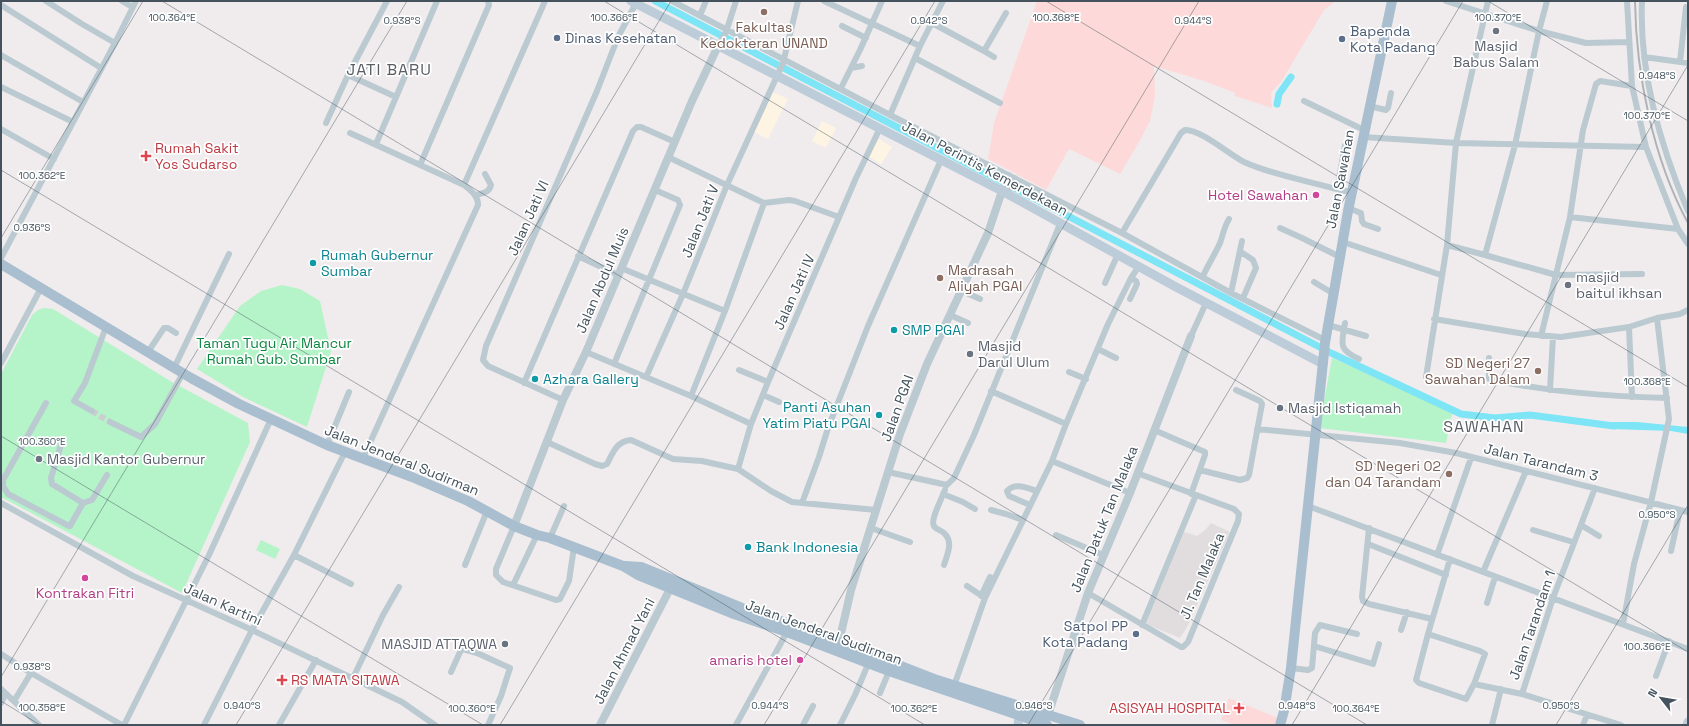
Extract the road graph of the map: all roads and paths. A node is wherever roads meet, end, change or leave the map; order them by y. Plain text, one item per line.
1 (46, 1) edge
2 (122, 1) edge
3 (387, 1) edge
4 (437, 1) edge
5 (488, 1) edge
6 (545, 1) edge
7 (672, 1) edge
8 (706, 1) edge
9 (736, 1) edge
10 (798, 1) edge
11 (824, 1) edge
12 (882, 1) edge
13 (943, 1) edge
14 (1392, 1) edge
15 (1446, 1) edge
16 (1488, 1) edge
17 (1547, 1) edge
18 (1627, 1) edge
19 (1642, 1) edge
20 (633, 2) edge
21 (134, 4) edge
22 (1, 5) edge
23 (1686, 8) dead end
24 (1006, 13) dead end
25 (1485, 13) junction
26 (700, 15) junction
27 (872, 23) junction
28 (932, 23) junction
29 (842, 26) dead end
30 (727, 31) junction
31 (1539, 31) junction
32 (866, 38) junction
33 (1628, 42) junction
34 (115, 43) junction
35 (719, 44) junction
36 (920, 46) junction
37 (984, 51) junction
38 (1, 56) edge
39 (994, 57) dead end
40 (1644, 57) junction
41 (915, 58) junction
42 (783, 61) junction
43 (1680, 62) junction
44 (1688, 63) edge
45 (862, 66) dead end
46 (101, 68) junction
47 (851, 68) junction
48 (778, 73) junction
49 (348, 75) junction
50 (1632, 86) junction
51 (1, 87) edge
52 (841, 88) junction
53 (1391, 93) dead end
54 (396, 97) junction
55 (1304, 101) dead end
56 (83, 102) junction
57 (1000, 103) dead end
58 (1369, 106) junction
59 (890, 115) junction
60 (73, 122) junction
61 (326, 123) dead end
62 (880, 128) junction
63 (1, 129) edge
64 (350, 133) dead end
65 (1363, 134) junction
66 (675, 142) junction
67 (1456, 143) junction
68 (376, 144) junction
69 (1345, 145) dead end
70 (1515, 145) junction
71 (1580, 146) junction
72 (1646, 147) junction
73 (668, 156) junction
74 (54, 159) junction
75 (941, 160) junction
76 (420, 165) junction
77 (486, 174) dead end
78 (1011, 179) junction
79 (464, 185) junction
80 (727, 185) junction
81 (654, 190) junction
82 (1338, 190) junction
83 (1006, 191) junction
84 (1352, 191) junction
85 (476, 195) junction
86 (764, 203) junction
87 (1348, 208) junction
88 (1688, 210) edge
89 (839, 217) junction
90 (1570, 217) junction
91 (1228, 219) dead end
92 (1060, 224) junction
93 (1280, 228) dead end
94 (1378, 229) dead end
95 (1678, 229) junction
96 (1122, 233) junction
97 (1242, 241) dead end
98 (1343, 242) junction
99 (1688, 244) edge
100 (1447, 245) junction
101 (1241, 252) junction
102 (229, 254) dead end
103 (1118, 254) junction
104 (1485, 255) junction
105 (578, 256) junction
106 (1340, 257) junction
107 (1, 258) edge
108 (1, 264) edge
109 (1139, 266) junction
110 (620, 272) junction
111 (1642, 274) dead end
112 (1441, 275) junction
113 (1556, 275) junction
114 (1203, 276) junction
115 (1131, 278) junction
116 (649, 279) junction
117 (1314, 282) dead end
118 (1105, 283) dead end
119 (42, 288) junction
120 (962, 291) junction
121 (1231, 293) junction
122 (683, 294) junction
123 (1334, 294) junction
124 (1243, 298) junction
125 (980, 299) dead end
126 (1130, 299) dead end
127 (1206, 303) junction
128 (1688, 310) edge
129 (725, 311) junction
130 (950, 315) junction
131 (1657, 318) junction
132 (1434, 319) junction
133 (968, 323) dead end
134 (1345, 323) dead end
135 (1328, 326) junction
136 (106, 327) junction
137 (1629, 327) junction
138 (1344, 331) junction
139 (176, 333) dead end
140 (1191, 336) joint
141 (1366, 336) dead end
142 (1541, 336) junction
143 (1553, 337) junction
144 (1325, 342) junction
145 (1098, 349) junction
146 (148, 352) junction
147 (586, 352) junction
148 (1116, 358) dead end
149 (1489, 358) dead end
150 (1358, 359) dead end
151 (1323, 361) junction
152 (1, 363) edge
153 (614, 364) junction
154 (179, 370) junction
155 (739, 370) dead end
156 (1069, 372) dead end
157 (1426, 376) dead end
158 (646, 377) junction
159 (1086, 379) junction
160 (768, 382) junction
161 (524, 383) junction
162 (1236, 390) dead end
163 (1550, 390) junction
164 (991, 391) junction
165 (349, 392) dead end
166 (763, 395) junction
167 (691, 396) junction
168 (1632, 397) junction
169 (1667, 398) junction
170 (563, 400) junction
171 (778, 402) dead end
172 (46, 404) dead end
173 (92, 411) tunnel mouth
174 (271, 419) junction
175 (110, 422) tunnel mouth
176 (751, 424) junction
177 (1066, 424) junction
178 (1257, 429) junction
179 (1154, 430) junction
180 (1316, 435) junction
181 (62, 441) dead end
182 (547, 442) junction
183 (327, 445) junction
184 (345, 452) junction
185 (362, 458) junction
186 (1470, 458) junction
187 (1052, 461) junction
188 (738, 468) junction
189 (1200, 470) junction
190 (1526, 471) junction
191 (888, 472) junction
192 (1137, 473) junction
193 (107, 475) dead end
194 (947, 485) junction
195 (1595, 488) junction
196 (1037, 491) junction
197 (1130, 493) junction
198 (943, 494) junction
199 (1193, 495) junction
200 (1651, 502) junction
201 (1, 503) edge
202 (83, 503) junction
203 (802, 503) junction
204 (1030, 505) junction
205 (564, 506) dead end
206 (1308, 506) junction
207 (975, 509) dead end
208 (876, 510) junction
209 (991, 510) dead end
210 (1680, 510) junction
211 (487, 511) junction
212 (1688, 512) edge
213 (1022, 520) junction
214 (66, 525) junction
215 (1581, 525) junction
216 (514, 526) junction
217 (870, 528) junction
218 (1369, 528) junction
219 (1533, 530) dead end
220 (537, 534) junction
221 (1056, 534) dead end
222 (59, 535) junction
223 (1599, 536) dead end
224 (550, 538) junction
225 (910, 542) dead end
226 (1573, 542) junction
227 (1368, 544) junction
228 (574, 547) junction
229 (1672, 551) dead end
230 (1438, 554) junction
231 (294, 555) junction
232 (1103, 555) junction
233 (1450, 559) junction
234 (944, 565) dead end
235 (465, 566) dead end
236 (1483, 572) junction
237 (1446, 575) junction
238 (990, 577) dead end
239 (1495, 577) junction
240 (351, 584) dead end
241 (513, 585) junction
242 (673, 585) junction
243 (967, 586) dead end
244 (400, 587) dead end
245 (1088, 593) junction
246 (983, 597) junction
247 (1553, 598) junction
248 (187, 601) junction
249 (1487, 603) dead end
250 (1407, 612) junction
251 (1432, 619) junction
252 (1623, 624) junction
253 (1142, 625) junction
254 (252, 630) junction
255 (1401, 630) dead end
256 (787, 632) junction
257 (1357, 634) dead end
258 (1428, 634) junction
259 (1669, 641) junction
260 (839, 642) junction
261 (1379, 644) dead end
262 (1314, 646) junction
263 (1688, 648) edge
264 (1, 654) edge
265 (316, 660) junction
266 (869, 662) junction
267 (1291, 668) junction
268 (890, 671) junction
269 (451, 672) dead end
270 (31, 673) junction
271 (1656, 676) dead end
272 (352, 678) junction
273 (1474, 684) junction
274 (954, 686) junction
275 (1, 689) edge
276 (1501, 689) junction
277 (880, 693) dead end
278 (1522, 694) junction
279 (14, 701) junction
280 (813, 706) dead end
281 (1587, 715) junction
282 (1019, 721) edge
283 (1042, 722) edge
284 (282, 724) edge
285 (433, 724) edge
286 (39, 725) edge
287 (123, 725) edge
288 (204, 725) edge
289 (488, 725) edge
290 (600, 725) edge
291 (736, 725) edge
292 (803, 725) edge
293 (840, 725) edge
294 (1080, 725) edge
295 (1280, 725) edge
296 (1492, 725) edge
297 (1583, 725) edge
298 (1621, 725) edge

1 - 34 street
2 - 21 street
3 - 49 street
4 - 54 street
5 - 76 street
6 - 79 street
7 - 26 street
8 - 26 street
9 - 30 street
10 - 42 street, Jalan Jati V
11 - 27 street
12 - 27 street
13 - 28 street
14 - 58 main road, Jalan Sawahan
15 - 25 street
16 - 25 street
17 - 31 street
18 - 33 street
19 - 40 street
20 - 35 main road, Jalan Perintis Kemerdekaan
20 - 161 street, Jalan Jati VI
21 - 34 street
22 - 46 street
23 - 43 street
24 - 37 street
25 - 31 street
25 - 67 street
26 - 30 street
27 - 32 street
27 - 36 street
28 - 36 street
28 - 37 street
29 - 32 street
30 - 35 street
30 - 42 street
31 - 33 street
31 - 70 street
32 - 47 street
33 - 50 street
34 - 46 street
35 - 48 main road, Jalan Perintis Kemerdekaan
35 - 66 street, Jalan Abdul Muis
36 - 41 street
37 - 39 street
38 - 56 street
40 - 43 street
40 - 88 street
41 - 57 street
41 - 59 street
42 - 48 street, Jalan Jati V
42 - 52 street
43 - 44 street
45 - 47 street
46 - 56 street
47 - 52 street
48 - 62 main road, Jalan Perintis Kemerdekaan
48 - 80 street, Jalan Jati V
49 - 54 street
49 - 61 street
50 - 71 street
50 - 72 street
51 - 60 street
52 - 59 street
53 - 58 street
54 - 68 street
55 - 65 street
56 - 60 street
58 - 65 main road, Jalan Sawahan
59 - 78 street
60 - 74 street
62 - 75 main road, Jalan Perintis Kemerdekaan
62 - 89 street, Jalan Jati IV
63 - 74 street
64 - 68 street
65 - 67 street
65 - 84 main road, Jalan Sawahan
66 - 73 street, Jalan Abdul Muis
66 - 105 street
67 - 70 street
67 - 100 street
68 - 76 street
69 - 82 street
70 - 71 street
70 - 104 street
71 - 72 street
71 - 90 street
72 - 95 street
73 - 80 street
73 - 81 street, Jalan Abdul Muis
74 - 107 street
75 - 83 main road, Jalan Perintis Kemerdekaan
75 - 203 street
76 - 79 street
77 - 85 street
78 - 83 street
78 - 96 street
79 - 85 street
80 - 86 street
80 - 122 street, Jalan Jati V
81 - 110 street, Jalan Abdul Muis
81 - 116 street
82 - 84 street
82 - 96 street
83 - 92 main road, Jalan Perintis Kemerdekaan
83 - 120 street, Jalan PGAI
84 - 87 main road, Jalan Sawahan
85 - 185 street
86 - 89 street
86 - 129 street
87 - 94 street
87 - 98 main road, Jalan Sawahan
89 - 160 street, Jalan Jati IV
90 - 95 street
90 - 113 street
91 - 114 street
92 - 103 main road, Jalan Perintis Kemerdekaan
92 - 164 street
93 - 106 street
95 - 99 street
96 - 114 street
97 - 101 street
98 - 106 main road, Jalan Sawahan
98 - 112 street
100 - 104 street
100 - 112 street
101 - 121 street
101 - 124 street
102 - 154 street
103 - 109 main road, Jalan Perintis Kemerdekaan
103 - 118 street
104 - 113 street
105 - 110 street
105 - 161 street
106 - 123 main road, Jalan Sawahan
108 - 119 main road, Jalan Jenderal Sudirman
109 - 115 street
109 - 127 main road, Jalan Perintis Kemerdekaan
110 - 116 street
110 - 147 street, Jalan Abdul Muis
111 - 113 street
112 - 132 street
113 - 142 street
114 - 121 street
115 - 126 street
115 - 145 street
116 - 122 street
116 - 153 street
117 - 123 street
119 - 136 main road, Jalan Jenderal Sudirman
119 - 152 street
120 - 125 street
120 - 130 street, Jalan PGAI
121 - 124 street
122 - 129 street
122 - 158 street, Jalan Jati V
123 - 135 main road, Jalan Sawahan
124 - 144 street
127 - 140 street
127 - 151 main road, Jalan Perintis Kemerdekaan
128 - 131 street
129 - 167 street
130 - 133 street
130 - 191 street, Jalan PGAI
131 - 137 street
131 - 169 street
132 - 142 street
132 - 157 street
134 - 138 street
135 - 138 street
135 - 144 main road, Jalan Sawahan
136 - 146 main road, Jalan Jenderal Sudirman
136 - 173 street
137 - 143 street
137 - 168 street
138 - 141 street
138 - 150 street
139 - 146 street
140 - 179 street, Jalan Datuk Tan Malaka
142 - 143 street
143 - 163 street
144 - 151 main road, Jalan Sawahan
145 - 148 street
145 - 159 street
146 - 154 main road, Jalan Jenderal Sudirman
147 - 153 street
147 - 170 street, Jalan Abdul Muis
149 - 163 street
151 - 180 main road, Jalan Sawahan
153 - 158 street
154 - 174 main road, Jalan Jenderal Sudirman
154 - 175 street
155 - 160 street
156 - 159 street
158 - 167 street
159 - 177 street
160 - 166 street, Jalan Jati IV
161 - 170 street, Jalan Jati VI
162 - 178 street
163 - 168 street
164 - 177 street
164 - 194 street
165 - 183 street
166 - 171 street
166 - 176 street, Jalan Jati IV
167 - 176 street
168 - 169 street
169 - 200 street
170 - 182 street, Jalan Abdul Muis
172 - 214 street
174 - 183 main road, Jalan Jenderal Sudirman
174 - 248 street
176 - 188 street, Jalan Jati IV
177 - 187 street
178 - 180 street, Jalan Tarandam 3
178 - 189 street
179 - 189 street
179 - 192 street, Jalan Datuk Tan Malaka
180 - 186 street, Jalan Tarandam 3
180 - 206 main road, Jalan Sawahan
181 - 202 street
182 - 188 street
182 - 216 street, Jalan Abdul Muis
183 - 184 main road, Jalan Jenderal Sudirman
184 - 185 main road, Jalan Jenderal Sudirman
184 - 231 street
185 - 211 main road, Jalan Jenderal Sudirman
186 - 190 street, Jalan Tarandam 3
186 - 230 street
187 - 196 street
187 - 197 street
188 - 203 street
189 - 199 street
190 - 195 street, Jalan Tarandam 3
190 - 236 street
191 - 194 street
191 - 208 street, Jalan PGAI
192 - 197 street, Jalan Datuk Tan Malaka
192 - 199 street, Jl. Tan Malaka
193 - 202 street
194 - 198 street
195 - 200 street, Jalan Tarandam 3
195 - 215 street, Jalan Tarandam 1
196 - 204 street
196 - 204 street
197 - 232 street, Jalan Datuk Tan Malaka
198 - 207 street
198 - 234 street
199 - 253 street
199 - 253 street, Jl. Tan Malaka
200 - 210 street, Jalan Tarandam 3
200 - 252 street
201 - 222 street, Jalan Kartini
202 - 214 street
203 - 208 street
204 - 213 street
205 - 224 street
206 - 218 street
206 - 267 main road, Jalan Sawahan
208 - 217 street, Jalan PGAI
209 - 213 street
210 - 212 street, Jalan Tarandam 3
210 - 229 street
211 - 216 main road, Jalan Jenderal Sudirman
211 - 235 street
213 - 246 street
214 - 222 street
215 - 223 street
215 - 226 street, Jalan Tarandam 1
216 - 220 main road, Jalan Jenderal Sudirman
216 - 241 street
217 - 225 street
217 - 260 street, Jalan PGAI
218 - 227 street
218 - 230 street
219 - 226 street
220 - 224 main road, Jalan Jenderal Sudirman
220 - 241 street
221 - 232 street
222 - 248 street, Jalan Kartini
224 - 228 main road, Jalan Jenderal Sudirman
226 - 247 street, Jalan Tarandam 1
227 - 237 street
227 - 250 street
228 - 241 street
228 - 242 main road, Jalan Jenderal Sudirman
230 - 233 street
231 - 240 street
231 - 254 street
232 - 245 street, Jalan Datuk Tan Malaka
233 - 236 street
233 - 237 street
236 - 239 street
237 - 251 street
238 - 246 street
239 - 247 street
239 - 249 street
242 - 256 main road, Jalan Jenderal Sudirman
242 - 260 main road
242 - 290 street, Jalan Ahmad Yani
243 - 246 street
244 - 272 street
245 - 253 street, Jl. Tan Malaka
245 - 283 street, Jalan Datuk Tan Malaka
246 - 274 street
247 - 252 street
247 - 278 street, Jalan Tarandam 1
248 - 254 street, Jalan Kartini
248 - 287 street
250 - 251 street
250 - 255 street
251 - 258 street
252 - 259 street
254 - 265 street, Jalan Kartini
254 - 288 street
256 - 266 main road, Jalan Jenderal Sudirman
256 - 291 street
257 - 262 street
258 - 273 street
258 - 273 street
259 - 263 street
259 - 271 street
260 - 274 main road
261 - 262 street
262 - 267 street
264 - 270 street
265 - 272 street, Jalan Kartini
265 - 284 street
266 - 268 main road, Jalan Jenderal Sudirman
266 - 293 street
267 - 295 main road, Jalan Sawahan
268 - 277 street
268 - 282 main road, Jalan Jenderal Sudirman
269 - 289 street
270 - 279 street
270 - 287 street
272 - 285 street, Jalan Kartini
273 - 276 street
274 - 283 main road
275 - 279 street
276 - 278 street
276 - 296 street
278 - 281 street, Jalan Tarandam 1
279 - 286 street
280 - 292 street
281 - 297 street
281 - 298 street, Jalan Tarandam 1
282 - 283 main road, Jalan Jenderal Sudirman
283 - 294 main road

